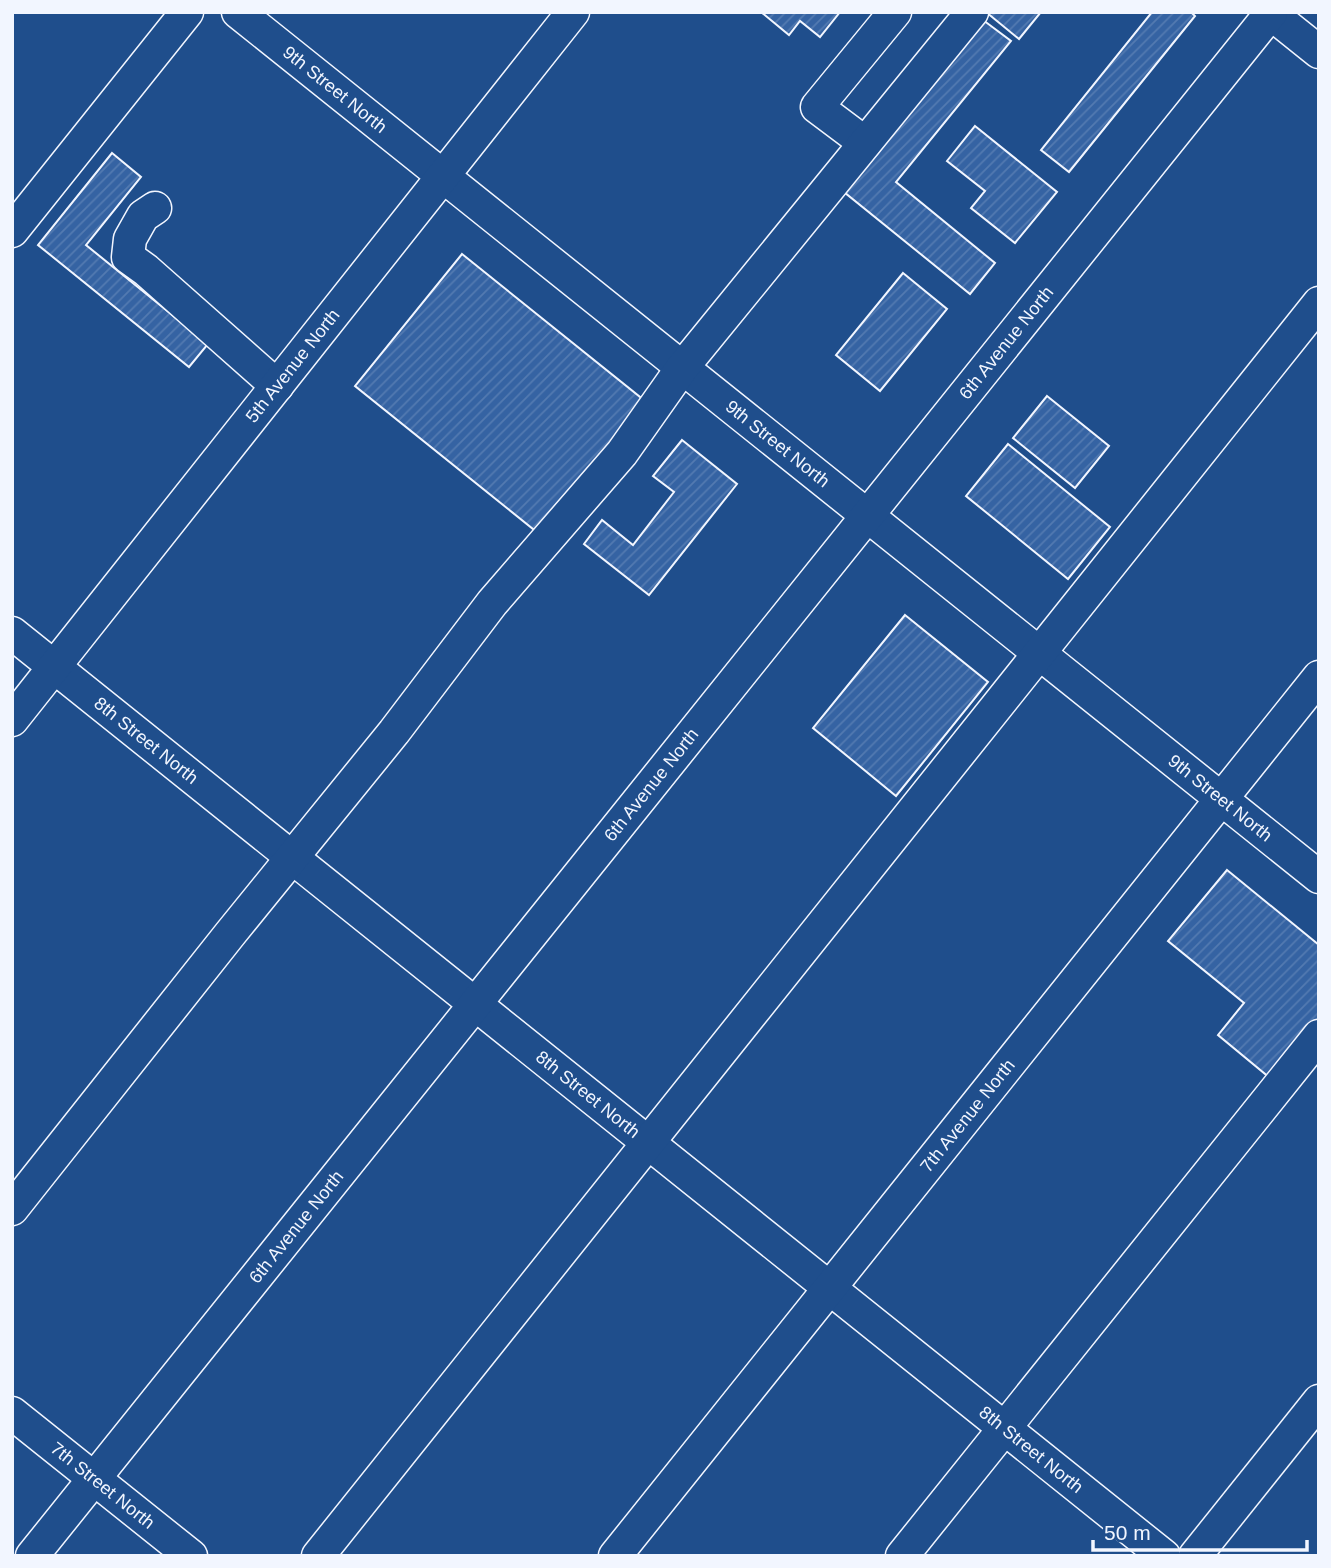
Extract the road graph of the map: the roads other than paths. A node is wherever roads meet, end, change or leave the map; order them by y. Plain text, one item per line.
1 (187, 12) edge
2 (237, 12) edge
3 (573, 12) edge
4 (895, 12) edge
5 (972, 12) edge
6 (1270, 13) edge
7 (1319, 52) edge
8 (865, 143) junction
9 (443, 176) junction
10 (155, 208) dead end
11 (12, 231) edge
12 (1319, 303) edge
13 (682, 368) junction
14 (277, 386) junction
15 (867, 516) junction
16 (12, 633) edge
17 (1039, 653) junction
18 (54, 667) junction
19 (1319, 677) edge
20 (12, 720) edge
21 (1221, 799) junction
22 (292, 857) junction
23 (1319, 877) edge
24 (475, 1004) junction
25 (1319, 1036) edge
26 (648, 1142) junction
27 (12, 1209) edge
28 (830, 1288) junction
29 (1319, 1401) edge
30 (12, 1413) edge
31 (1005, 1428) junction
32 (94, 1478) junction
33 (32, 1556) edge
34 (191, 1556) edge
35 (318, 1556) edge
36 (615, 1556) edge
37 (902, 1556) edge
38 (1164, 1556) edge
39 (1195, 1556) edge

1 - 11 street
2 - 9 street, 9th Street North
3 - 9 street, 5th Avenue North
4 - 8 street
5 - 8 street
6 - 7 street
6 - 15 street, 6th Avenue North
8 - 13 street
9 - 13 street, 9th Street North
9 - 14 street, 5th Avenue North
10 - 14 street
12 - 17 street
13 - 15 street, 9th Street North
13 - 22 street
14 - 18 street, 5th Avenue North
15 - 17 street, 9th Street North
15 - 24 street, 6th Avenue North
16 - 18 street, 8th Street North
17 - 21 street, 9th Street North
17 - 26 street
18 - 20 street, 5th Avenue North
18 - 22 street, 8th Street North
19 - 21 street, 7th Avenue North
21 - 23 street, 9th Street North
21 - 28 street, 7th Avenue North
22 - 24 street, 8th Street North
22 - 27 street
24 - 26 street, 8th Street North
24 - 32 street, 6th Avenue North
25 - 31 street
26 - 28 street, 8th Street North
26 - 35 street
28 - 31 street, 8th Street North
28 - 36 street, 7th Avenue North
29 - 39 street
30 - 32 street, 7th Street North
31 - 37 street
31 - 38 street, 8th Street North
32 - 33 street, 6th Avenue North
32 - 34 street, 7th Street North

